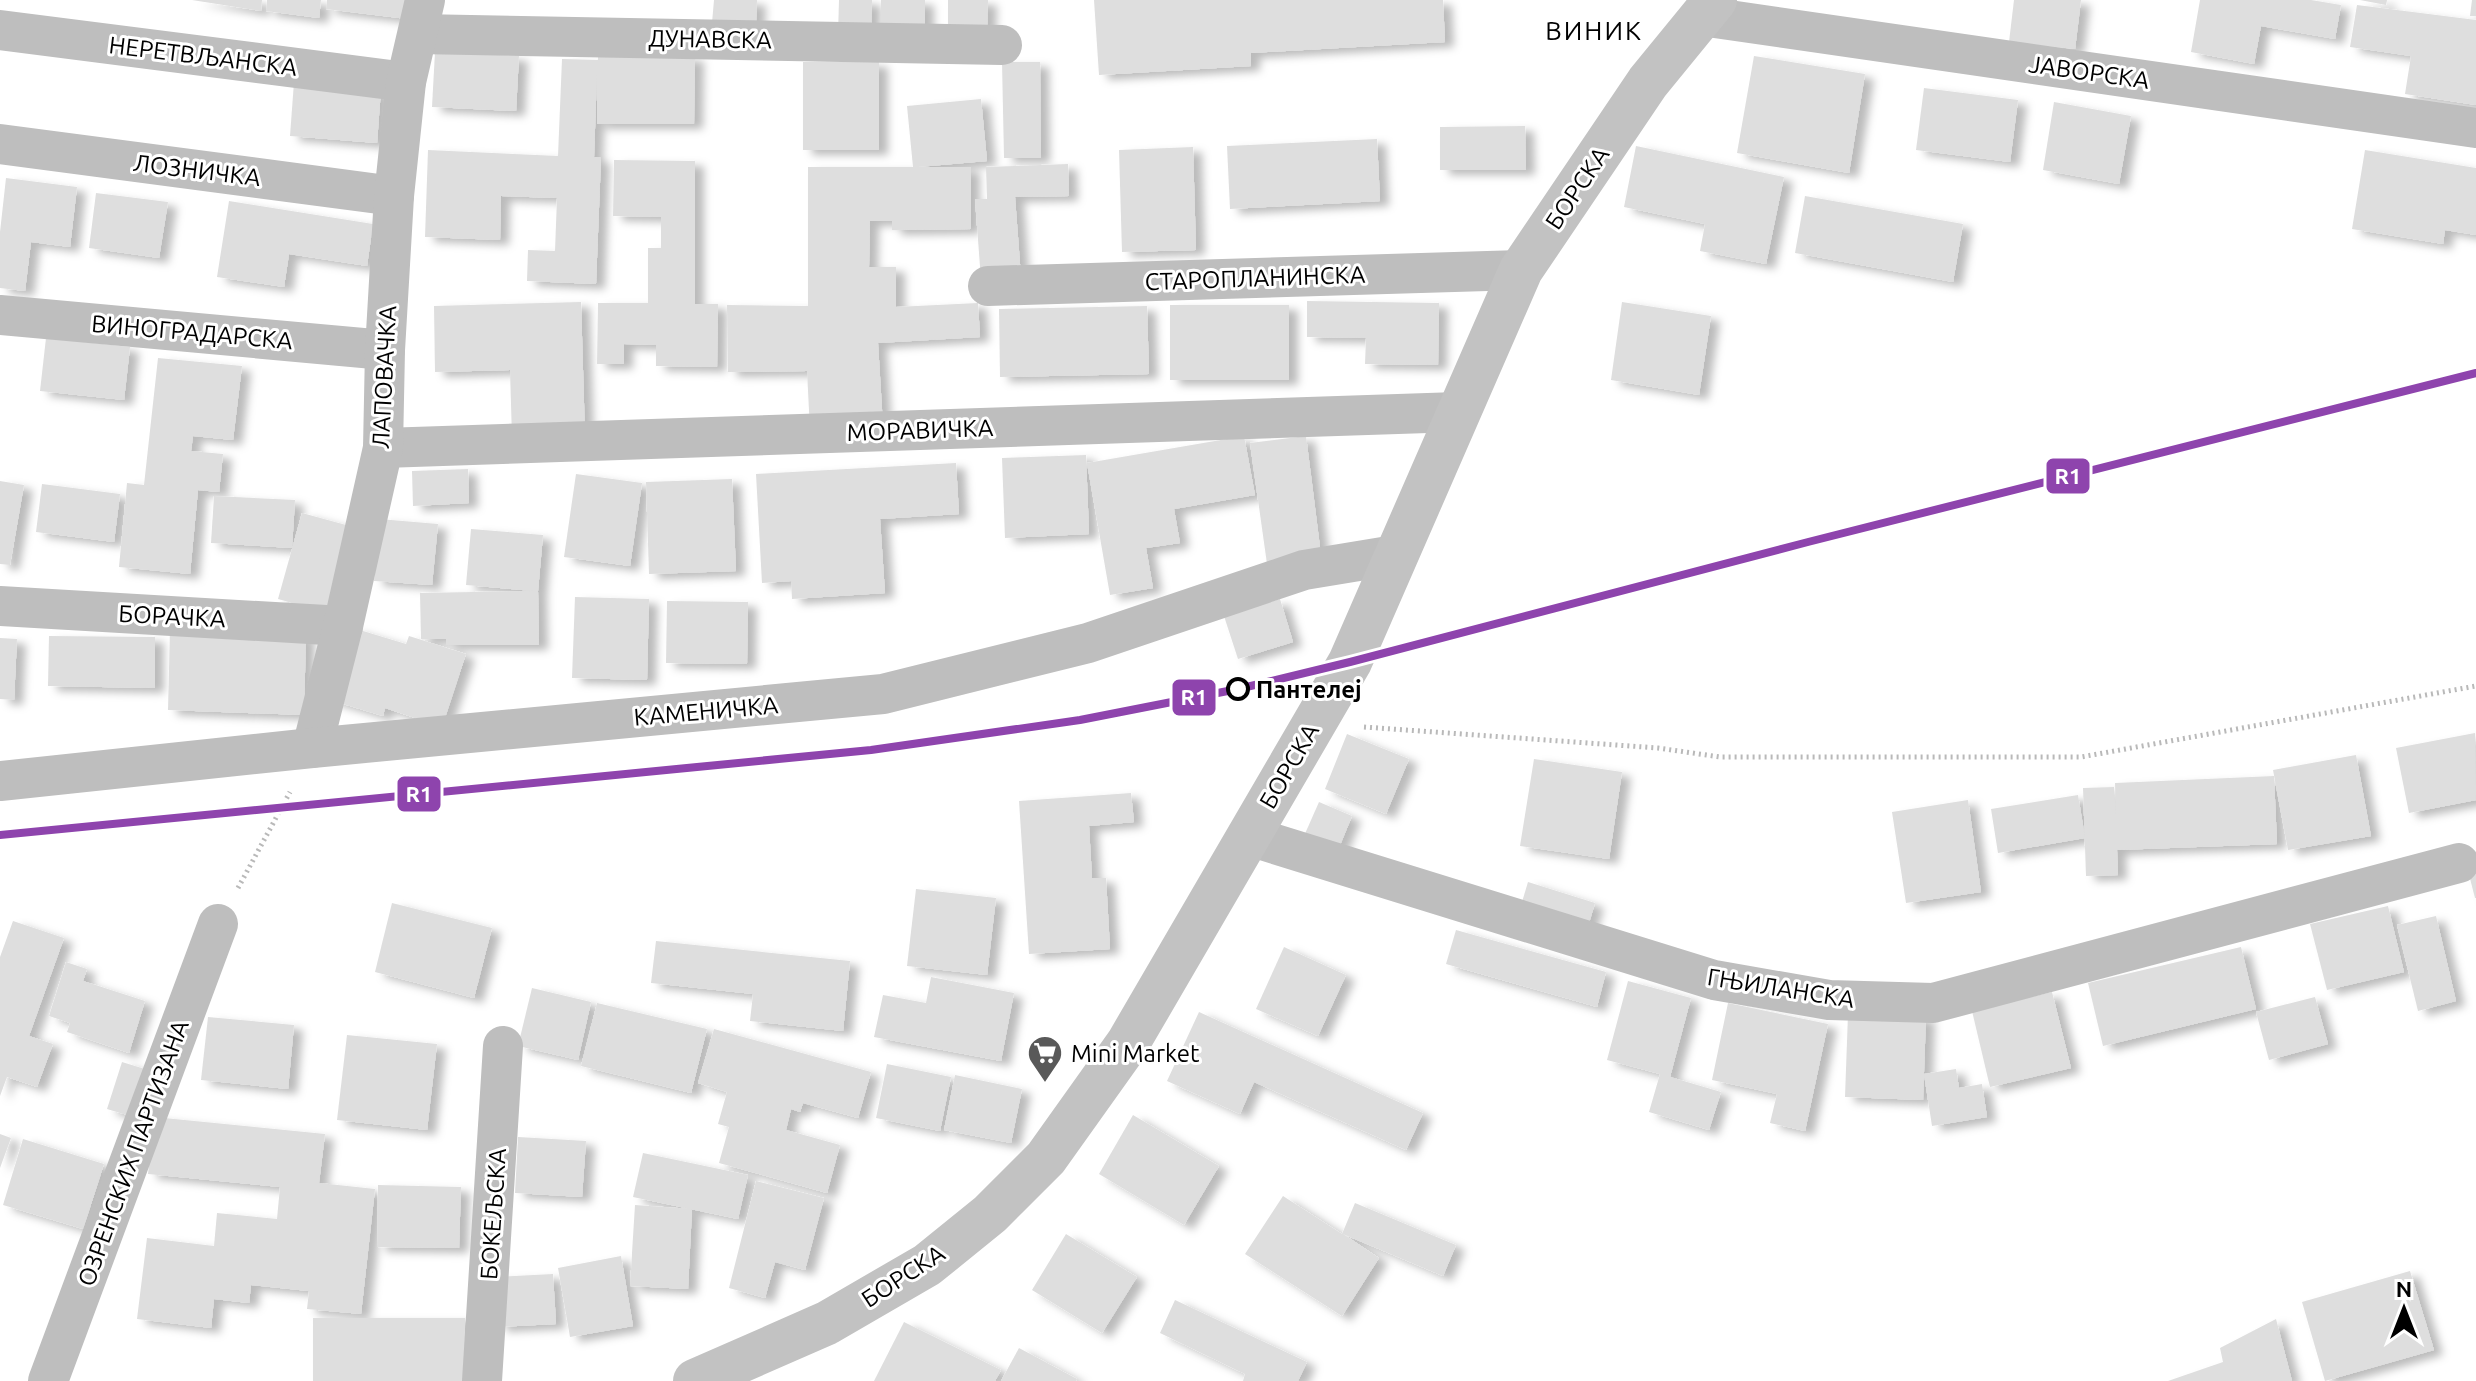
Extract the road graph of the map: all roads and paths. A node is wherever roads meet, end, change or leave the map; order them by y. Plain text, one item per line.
1 (1708, 8) edge
2 (421, 17) edge
3 (0, 30) edge
4 (1002, 45) dead end
5 (406, 82) junction
6 (2476, 128) edge
7 (0, 144) edge
8 (394, 196) junction
9 (1521, 270) junction
10 (988, 286) dead end
11 (0, 315) edge
12 (385, 350) junction
13 (1458, 412) junction
14 (383, 448) junction
15 (1395, 555) junction
16 (0, 606) edge
17 (343, 626) junction
18 (2476, 686) edge
19 (1315, 722) junction
20 (312, 748) junction
21 (0, 781) edge
22 (1249, 836) junction
23 (2459, 863) dead end
24 (218, 924) joint
25 (503, 1046) dead end
26 (712, 1379) edge
27 (48, 1381) edge
28 (482, 1381) edge

1 - 6 street, ЈАВОРСКА
1 - 9 street, БОРСКА
2 - 4 street, ДУНАВСКА
2 - 5 street, ЛАПОВАЧКА
3 - 5 street, НЕРЕТВЉАНСКА
5 - 8 street, ЛАПОВАЧКА
7 - 8 street, ЛОЗНИЧКА
8 - 12 street, ЛАПОВАЧКА
9 - 10 street, СТАРОПЛАНИНСКА
9 - 13 street, БОРСКА
11 - 12 street, ВИНОГРАДАРСКА
12 - 14 street, ЛАПОВАЧКА
13 - 14 street, МОРАВИЧКА
13 - 15 street, БОРСКА
14 - 17 street, ЛАПОВАЧКА
15 - 19 street, БОРСКА
15 - 20 street, КАМЕНИЧКА
16 - 17 street, БОРАЧКА
17 - 20 street, ЛАПОВАЧКА
18 - 19 path
19 - 22 street, БОРСКА
20 - 21 street, КАМЕНИЧКА
20 - 24 path
22 - 23 street, ГЊИЛАНСКА
22 - 26 street, БОРСКА
24 - 27 street, ОЗРЕНСКИХ ПАРТИЗАНА
25 - 28 street, БОКЕЉСКА

